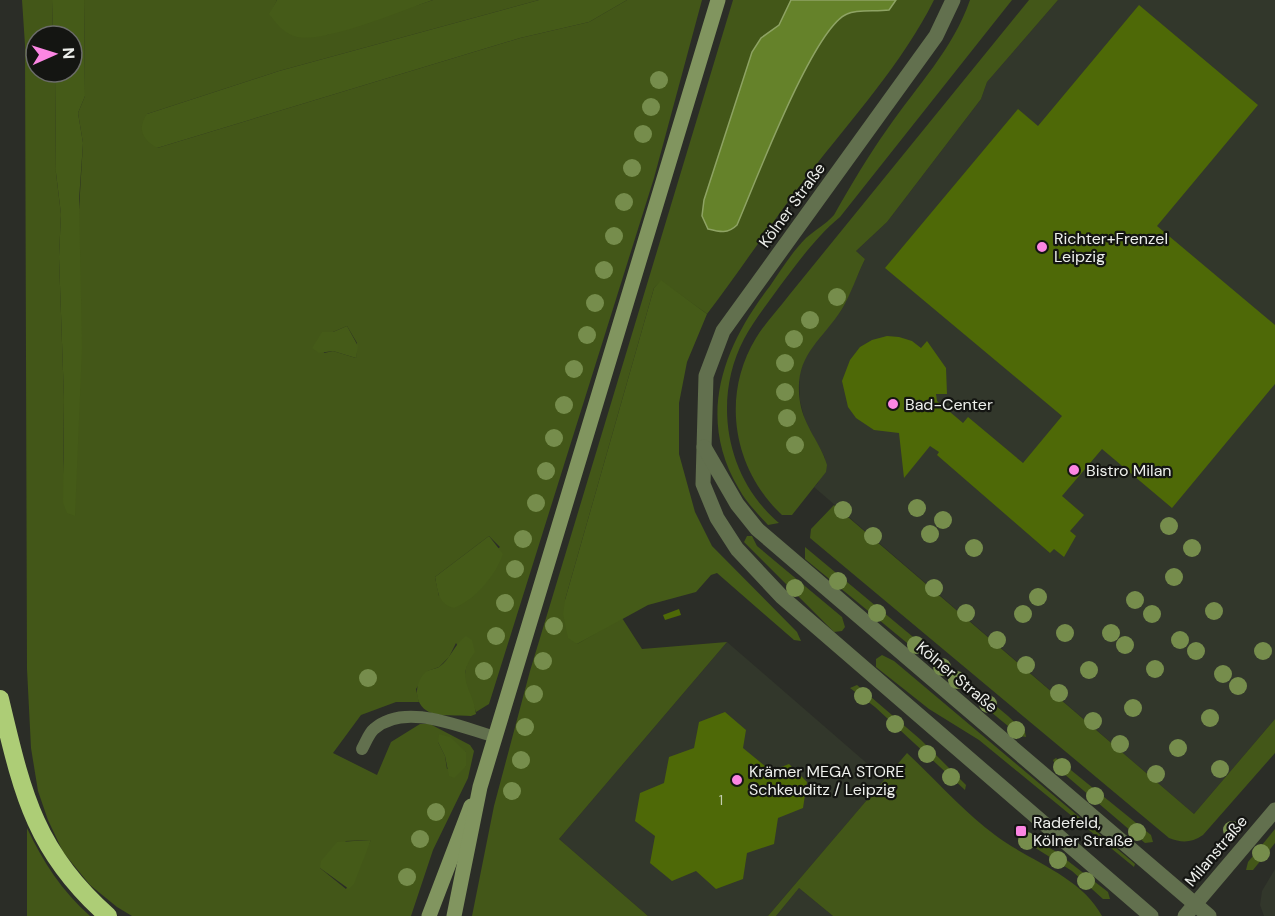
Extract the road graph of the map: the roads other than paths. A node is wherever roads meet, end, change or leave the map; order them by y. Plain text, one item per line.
1 (718, 0) edge
2 (953, 0) edge
3 (704, 447) junction
4 (0, 699) edge
5 (496, 737) junction
6 (362, 748) dead end
7 (480, 787) junction
8 (1275, 810) edge
9 (1195, 904) junction
10 (108, 916) edge
11 (429, 916) edge
12 (454, 916) edge
13 (1151, 916) edge
14 (1185, 916) edge
15 (1209, 916) edge

1 - 5 main road
2 - 3 street, Kölner Straße
3 - 9 street, Kölner Straße
3 - 13 street, Kölner Straße
4 - 10 highway
5 - 6 lane
5 - 7 main road
7 - 11 main road
7 - 12 main road
8 - 9 street, Milanstraße
9 - 14 street, Milanstraße
9 - 15 street, Kölner Straße

